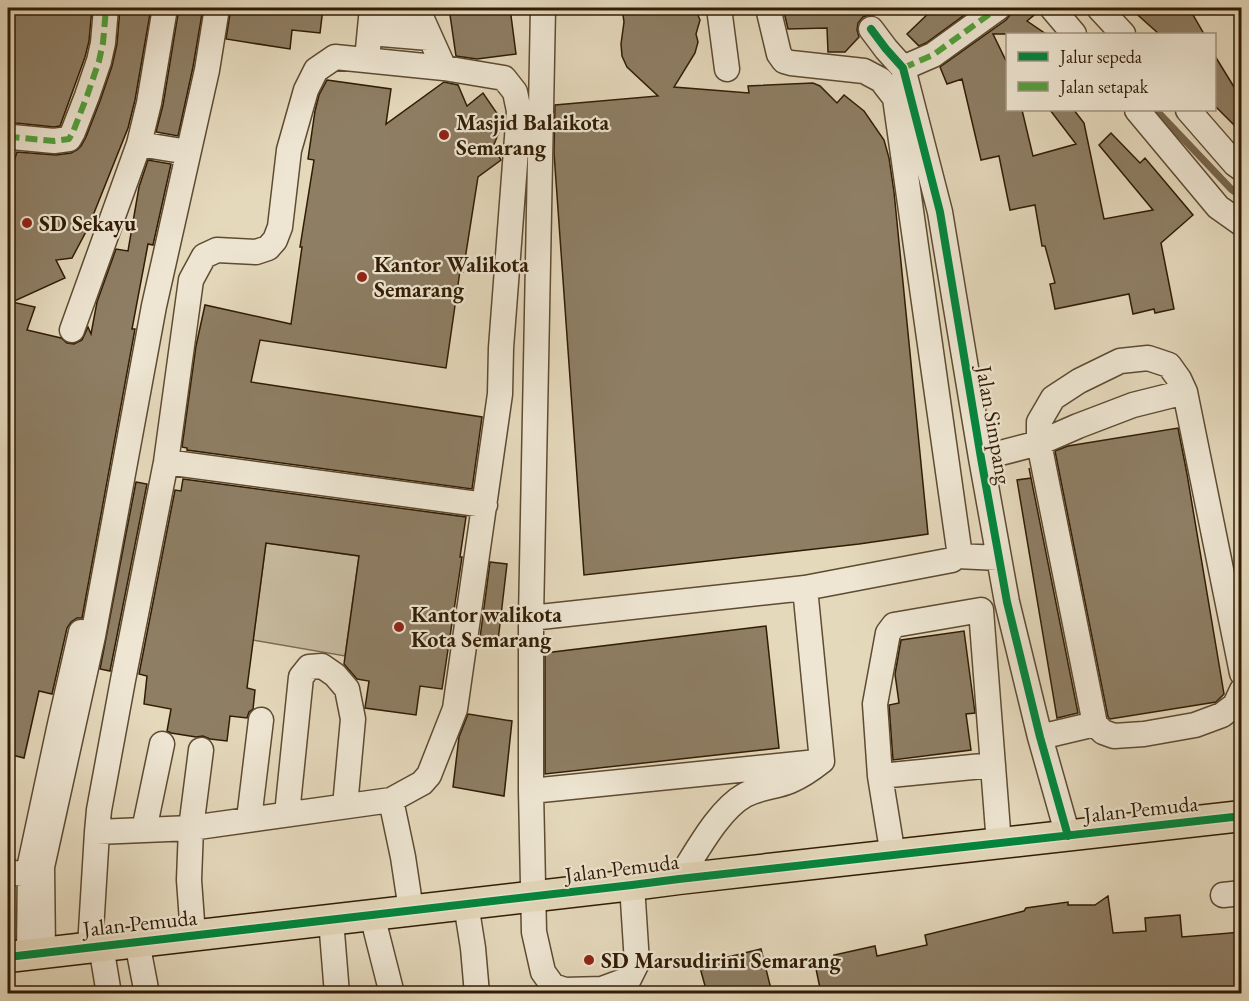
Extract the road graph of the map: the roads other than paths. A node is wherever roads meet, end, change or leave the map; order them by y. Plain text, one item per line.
1 (106, 8) edge
2 (165, 8) edge
3 (217, 8) edge
4 (543, 8) edge
5 (719, 8) edge
6 (768, 8) edge
7 (998, 8) edge
8 (1052, 8) edge
9 (1099, 8) edge
10 (418, 10) edge
11 (371, 17) edge
12 (871, 29) dead end
13 (1073, 33) edge
14 (1122, 33) edge
15 (429, 38) junction
16 (366, 60) junction
17 (444, 68) junction
18 (903, 68) junction
19 (727, 69) dead end
20 (1138, 111) edge
21 (1189, 111) edge
22 (8, 135) edge
23 (139, 144) junction
24 (188, 152) junction
25 (1242, 169) edge
26 (1242, 224) edge
27 (950, 274) junction
28 (924, 302) junction
29 (72, 330) dead end
30 (1185, 392) junction
31 (1039, 443) junction
32 (981, 458) junction
33 (166, 462) junction
34 (484, 505) junction
35 (957, 556) junction
36 (999, 558) junction
37 (805, 588) junction
38 (531, 618) junction
39 (1242, 673) edge
40 (1242, 690) edge
41 (261, 720) dead end
42 (1095, 724) junction
43 (1040, 736) junction
44 (162, 744) dead end
45 (201, 750) dead end
46 (822, 761) junction
47 (993, 765) junction
48 (880, 776) junction
49 (531, 791) junction
50 (391, 800) junction
51 (345, 806) junction
52 (287, 814) junction
53 (1242, 816) edge
54 (249, 819) junction
55 (191, 828) junction
56 (144, 830) junction
57 (97, 832) junction
58 (1068, 836) junction
59 (999, 844) junction
60 (893, 856) junction
61 (27, 874) edge
62 (679, 879) junction
63 (632, 885) junction
64 (533, 897) junction
65 (466, 904) junction
66 (411, 910) junction
67 (372, 915) junction
68 (331, 920) junction
69 (194, 935) junction
70 (137, 942) junction
71 (95, 947) junction
72 (26, 955) edge
73 (109, 993) edge
74 (147, 993) edge
75 (338, 993) edge
76 (392, 993) edge
77 (477, 993) edge

1 - 22 street
2 - 23 street
3 - 24 street
4 - 38 street
5 - 19 street
6 - 28 street
7 - 18 street
8 - 13 street
9 - 14 street
10 - 11 street
10 - 15 street
11 - 15 street
11 - 16 street
12 - 18 street, Jalan Simpang
15 - 17 street
16 - 17 street
16 - 33 street
17 - 34 street
18 - 27 street, Jalan Simpang
20 - 26 street
21 - 25 street
23 - 24 street
23 - 29 street
24 - 61 street
27 - 28 street
27 - 32 street, Jalan Simpang
28 - 35 street
30 - 31 street
30 - 31 street
30 - 39 street
31 - 32 street
31 - 42 street
32 - 36 street, Jalan Simpang
33 - 34 street
33 - 57 street
34 - 50 street
35 - 36 street
35 - 37 street
36 - 43 street, Jalan Simpang
37 - 38 street
37 - 46 street
38 - 49 street
40 - 42 street
41 - 54 street
42 - 43 street
43 - 58 street, Jalan Simpang
44 - 56 street
45 - 55 street
46 - 49 street
46 - 62 street
47 - 48 street
47 - 48 street
47 - 59 street
48 - 60 street
49 - 64 street
50 - 51 street
50 - 66 street
51 - 52 street
51 - 52 street
52 - 54 street
53 - 58 main road, Jalan Pemuda
54 - 55 street
55 - 56 street
55 - 69 street
56 - 57 street
57 - 71 street
58 - 59 main road, Jalan Pemuda
59 - 60 main road, Jalan Pemuda
60 - 62 main road, Jalan Pemuda
61 - 72 street
62 - 63 main road, Jalan Pemuda
63 - 64 main road, Jalan Pemuda
63 - 64 street
64 - 65 main road, Jalan Pemuda
65 - 66 main road, Jalan Pemuda
65 - 77 street
66 - 67 main road, Jalan Pemuda
67 - 68 main road, Jalan Pemuda
67 - 76 street
68 - 69 main road, Jalan Pemuda
68 - 75 street
69 - 70 main road, Jalan Pemuda
70 - 71 main road, Jalan Pemuda
70 - 74 street
71 - 72 main road, Jalan Pemuda
71 - 73 street

